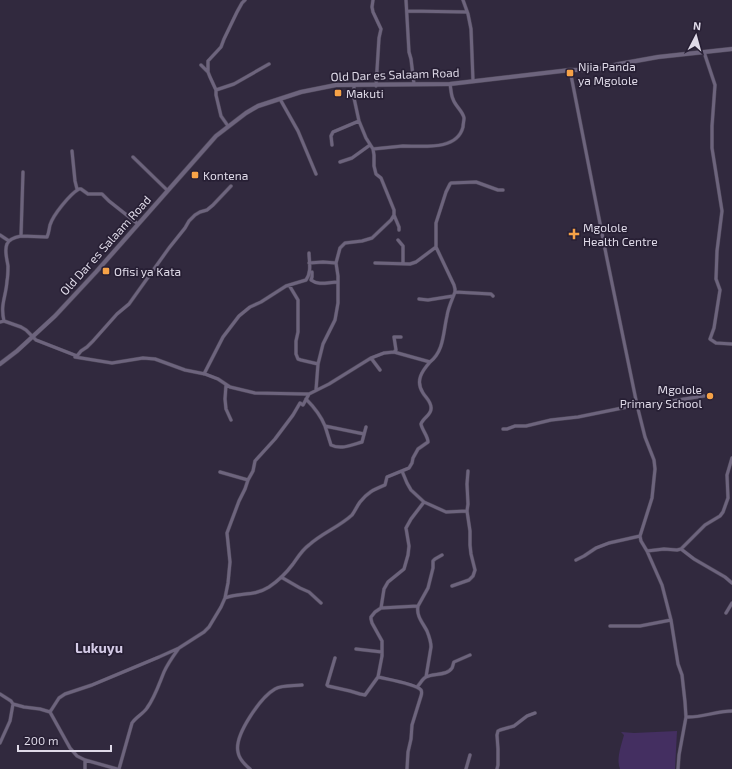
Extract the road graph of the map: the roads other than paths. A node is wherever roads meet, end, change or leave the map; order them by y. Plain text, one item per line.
1 (245, 0) edge
2 (373, 0) edge
3 (406, 0) edge
4 (463, 0) edge
5 (407, 11) junction
6 (467, 12) junction
7 (732, 49) edge
8 (704, 52) junction
9 (269, 64) dead end
10 (201, 65) dead end
11 (570, 70) junction
12 (208, 72) junction
13 (473, 81) junction
14 (414, 84) junction
15 (450, 84) junction
16 (354, 85) junction
17 (376, 86) junction
18 (216, 90) junction
19 (280, 99) junction
20 (359, 121) junction
21 (228, 126) junction
22 (332, 145) dead end
23 (370, 145) junction
24 (373, 149) junction
25 (72, 151) dead end
26 (133, 157) dead end
27 (340, 162) dead end
28 (23, 172) dead end
29 (316, 174) dead end
30 (231, 186) dead end
31 (77, 190) junction
32 (167, 190) junction
33 (503, 190) dead end
34 (394, 215) junction
35 (138, 224) junction
36 (399, 230) dead end
37 (0, 235) edge
38 (20, 236) junction
39 (398, 240) dead end
40 (9, 241) junction
41 (436, 247) junction
42 (309, 253) dead end
43 (309, 263) junction
44 (336, 263) junction
45 (375, 263) dead end
46 (403, 264) junction
47 (312, 272) dead end
48 (338, 282) junction
49 (289, 285) junction
50 (455, 292) junction
51 (453, 296) junction
52 (493, 296) dead end
53 (419, 299) dead end
54 (4, 321) junction
55 (0, 322) edge
56 (33, 337) junction
57 (401, 337) dead end
58 (732, 344) edge
59 (394, 352) junction
60 (76, 356) junction
61 (371, 358) junction
62 (430, 362) junction
63 (0, 364) edge
64 (318, 364) junction
65 (380, 370) dead end
66 (204, 374) junction
67 (226, 385) junction
68 (316, 390) junction
69 (309, 394) junction
70 (704, 396) dead end
71 (306, 399) junction
72 (637, 405) junction
73 (231, 420) dead end
74 (325, 426) junction
75 (366, 427) dead end
76 (503, 429) dead end
77 (364, 434) junction
78 (732, 458) edge
79 (402, 471) junction
80 (468, 471) dead end
81 (220, 472) dead end
82 (248, 480) junction
83 (730, 490) edge
84 (424, 502) junction
85 (467, 511) junction
86 (640, 536) junction
87 (681, 549) junction
88 (647, 551) junction
89 (442, 555) dead end
90 (576, 560) dead end
91 (281, 577) junction
92 (732, 583) edge
93 (452, 586) dead end
94 (225, 598) junction
95 (320, 603) dead end
96 (732, 603) edge
97 (418, 606) junction
98 (381, 608) junction
99 (726, 613) dead end
100 (671, 620) junction
101 (610, 626) dead end
102 (179, 648) junction
103 (356, 649) dead end
104 (382, 652) junction
105 (470, 655) dead end
106 (335, 658) dead end
107 (378, 677) junction
108 (426, 677) junction
109 (302, 685) dead end
110 (417, 687) junction
111 (0, 694) edge
112 (13, 704) junction
113 (732, 711) edge
114 (50, 712) junction
115 (535, 713) dead end
116 (686, 717) junction
117 (0, 743) edge
118 (470, 755) dead end
119 (85, 760) junction
120 (85, 769) edge
121 (118, 769) edge
122 (250, 769) edge
123 (407, 769) edge
124 (466, 769) edge
125 (497, 769) edge
126 (678, 769) edge

1 - 12 street
2 - 17 street
3 - 5 street
4 - 6 street
5 - 6 street
5 - 14 street
6 - 13 street
7 - 8 street, Old Dar es Salaam Road
8 - 11 street, Old Dar es Salaam Road
8 - 58 street
9 - 18 street
10 - 12 street
11 - 13 street, Old Dar es Salaam Road
11 - 72 street
12 - 18 street
13 - 15 street, Old Dar es Salaam Road
14 - 15 street, Old Dar es Salaam Road
14 - 17 street, Old Dar es Salaam Road
15 - 24 street
16 - 17 street, Old Dar es Salaam Road
16 - 19 street, Old Dar es Salaam Road
16 - 20 street
18 - 21 street
19 - 21 street, Old Dar es Salaam Road
19 - 29 street
20 - 22 street
20 - 23 street
21 - 32 street, Old Dar es Salaam Road
23 - 24 street
23 - 27 street
24 - 34 street
25 - 31 street
26 - 32 street
28 - 38 street
30 - 60 street
31 - 35 street
31 - 38 street
32 - 35 street, Old Dar es Salaam Road
33 - 41 street
34 - 36 street
34 - 44 street
35 - 56 street, Old Dar es Salaam Road
37 - 40 street
38 - 40 street
39 - 46 street
40 - 54 street
41 - 46 street
41 - 50 street
42 - 43 street
43 - 44 street
43 - 49 street
44 - 48 street
45 - 46 street
47 - 48 street
48 - 64 street
49 - 64 street
49 - 66 street
50 - 51 street
50 - 52 street
51 - 53 street
51 - 62 street
54 - 55 street
54 - 56 street
56 - 60 street
56 - 63 street, Old Dar es Salaam Road
57 - 59 street
59 - 61 street
59 - 62 street
60 - 66 street
61 - 65 street
61 - 68 street
62 - 79 street
64 - 68 street
66 - 67 street
67 - 69 street
67 - 73 street
68 - 69 street
69 - 71 street
70 - 72 street
71 - 74 street
71 - 82 street
72 - 76 street
72 - 86 street
74 - 77 street
74 - 77 street
75 - 77 street
78 - 83 street
79 - 84 street
79 - 91 street
80 - 85 street
81 - 82 street
82 - 94 street
83 - 87 street
84 - 85 street
84 - 98 street
85 - 93 street
86 - 88 street
86 - 90 street
87 - 88 street
87 - 92 street
88 - 100 street
89 - 97 street
91 - 94 street
91 - 95 street
94 - 102 street
96 - 99 street
97 - 98 street
97 - 108 street
98 - 104 street
100 - 101 street
100 - 116 street
102 - 114 street
102 - 121 street
103 - 104 street
104 - 107 street
105 - 108 street
106 - 107 street
107 - 110 street
108 - 110 street
109 - 122 street
110 - 123 street
111 - 112 street
112 - 114 street
112 - 117 street
113 - 116 street
114 - 119 street
115 - 125 street
116 - 126 street
118 - 124 street
119 - 120 street
119 - 121 street

